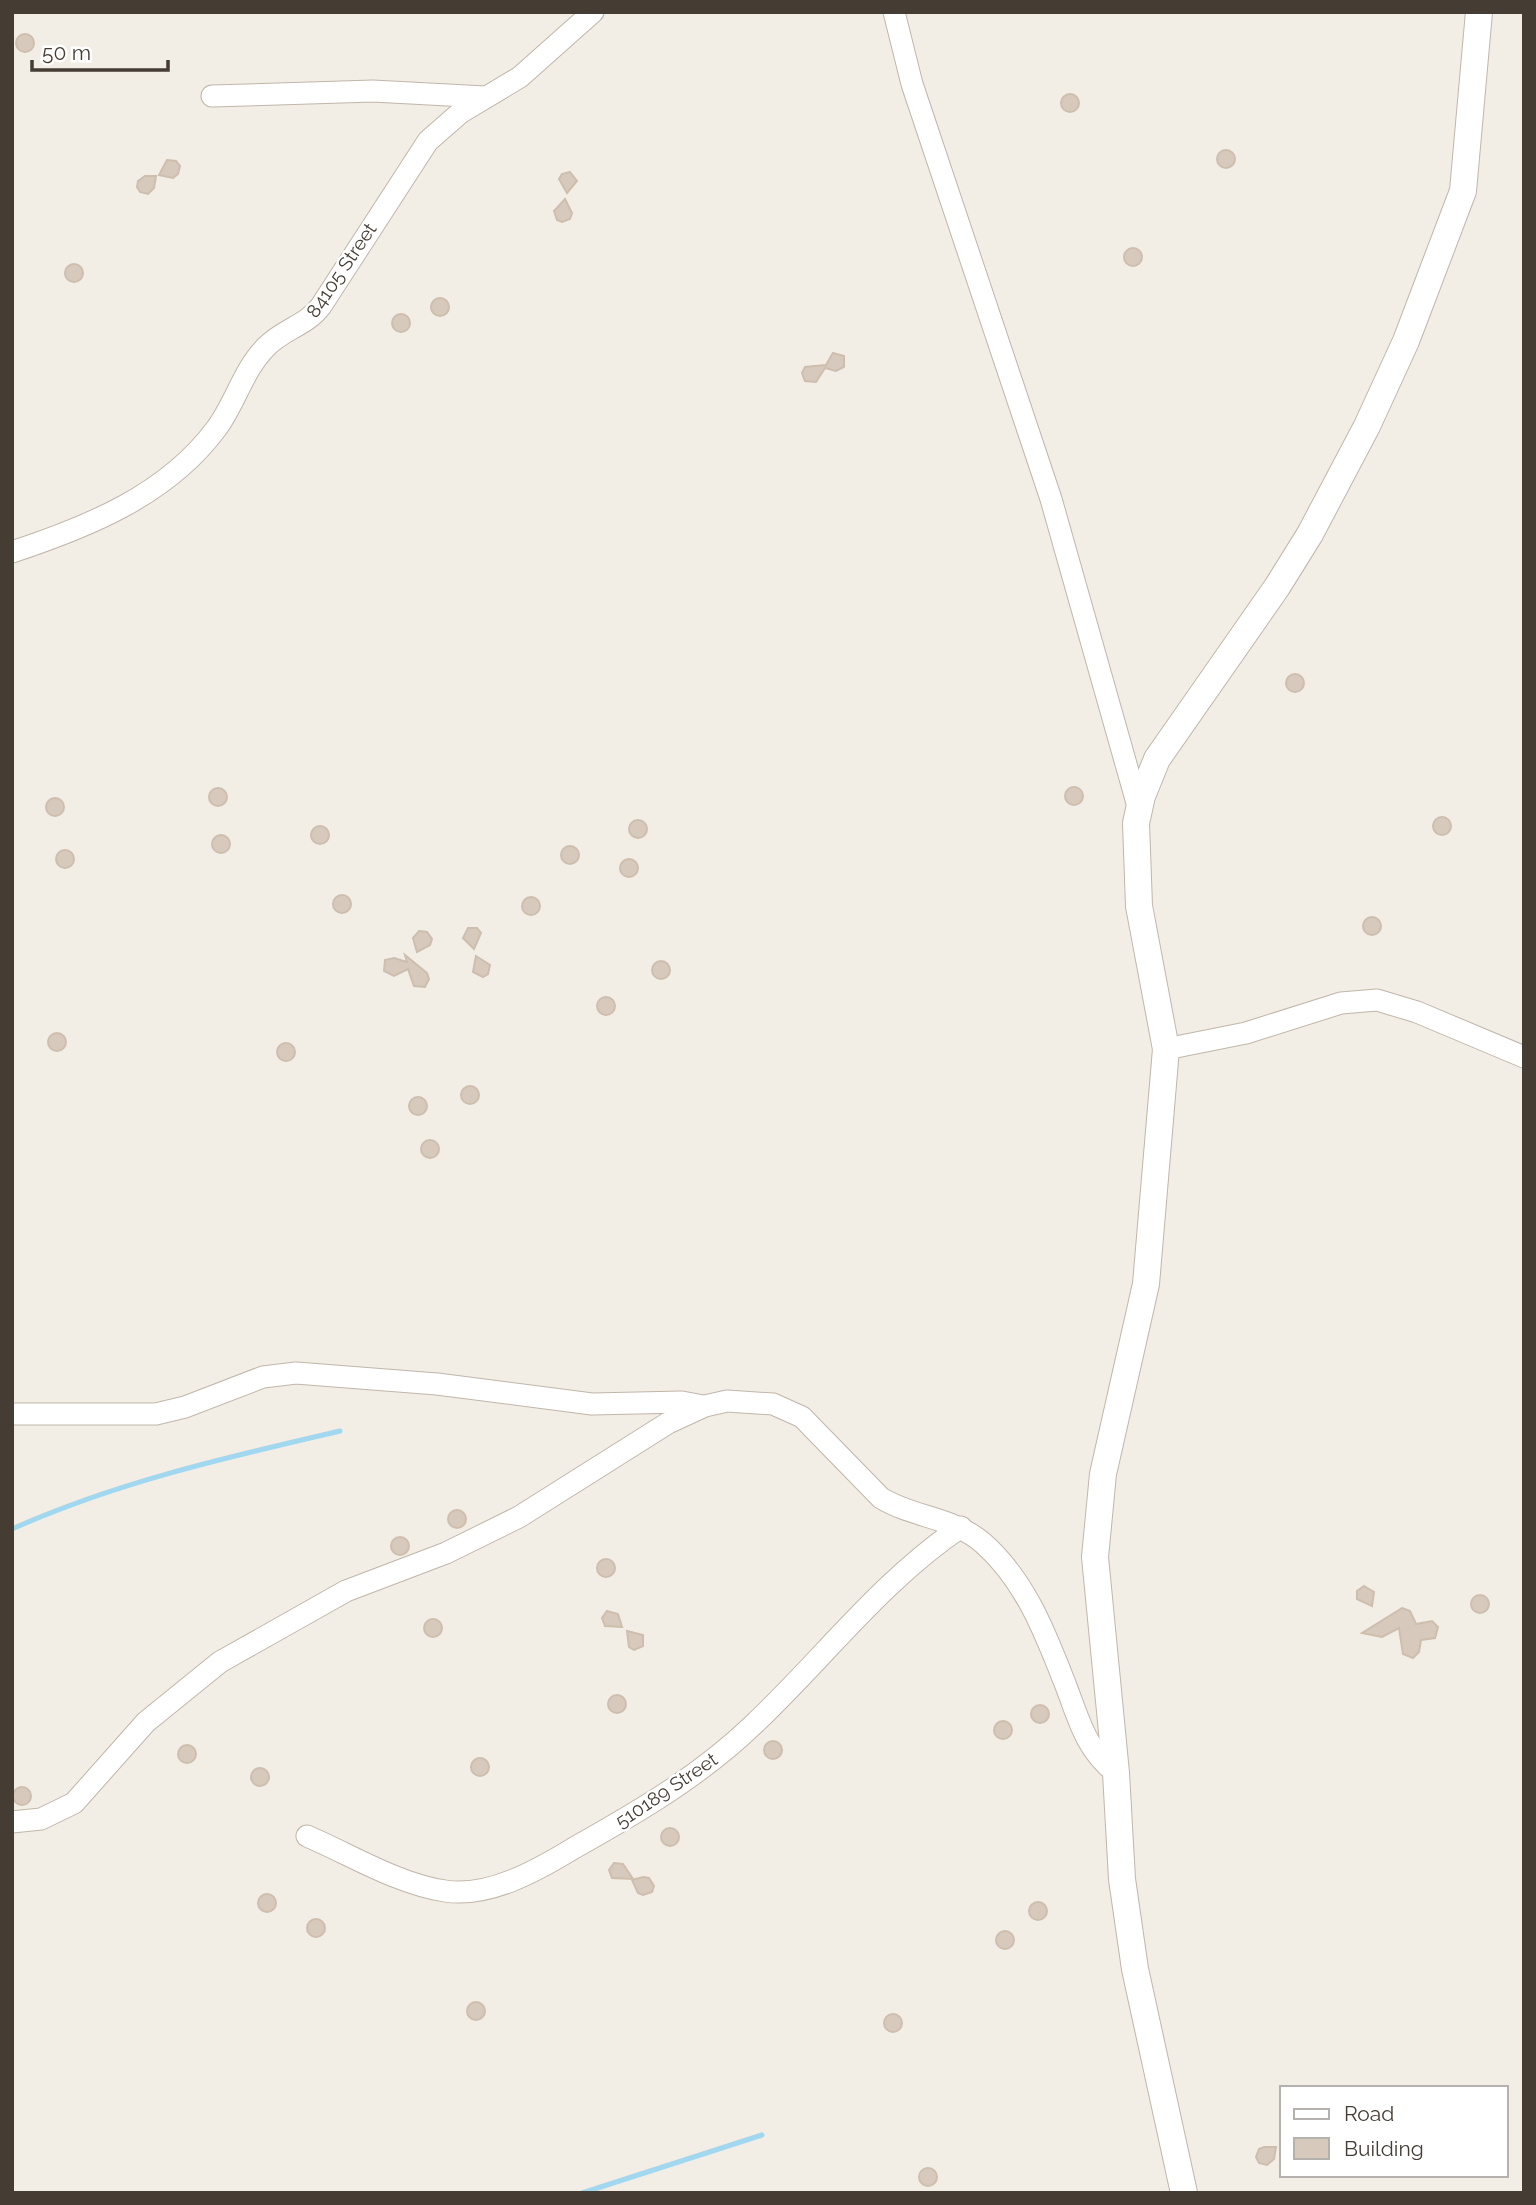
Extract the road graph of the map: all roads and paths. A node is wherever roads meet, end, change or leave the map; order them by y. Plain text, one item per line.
1 (593, 12) edge
2 (894, 12) edge
3 (1479, 12) edge
4 (212, 96) dead end
5 (485, 97) junction
6 (12, 552) edge
7 (1139, 810) junction
8 (1166, 1049) junction
9 (1524, 1057) edge
10 (705, 1406) junction
11 (12, 1414) edge
12 (961, 1527) junction
13 (1116, 1773) junction
14 (12, 1822) edge
15 (307, 1836) dead end
16 (1184, 2193) edge

1 - 5 street, 84105 Street
2 - 7 street
3 - 7 street
4 - 5 street
5 - 6 street, 84105 Street
7 - 8 street
8 - 9 street
8 - 13 street
10 - 11 street
10 - 12 street
10 - 14 street
12 - 13 street
12 - 15 street, 510189 Street
13 - 16 street

